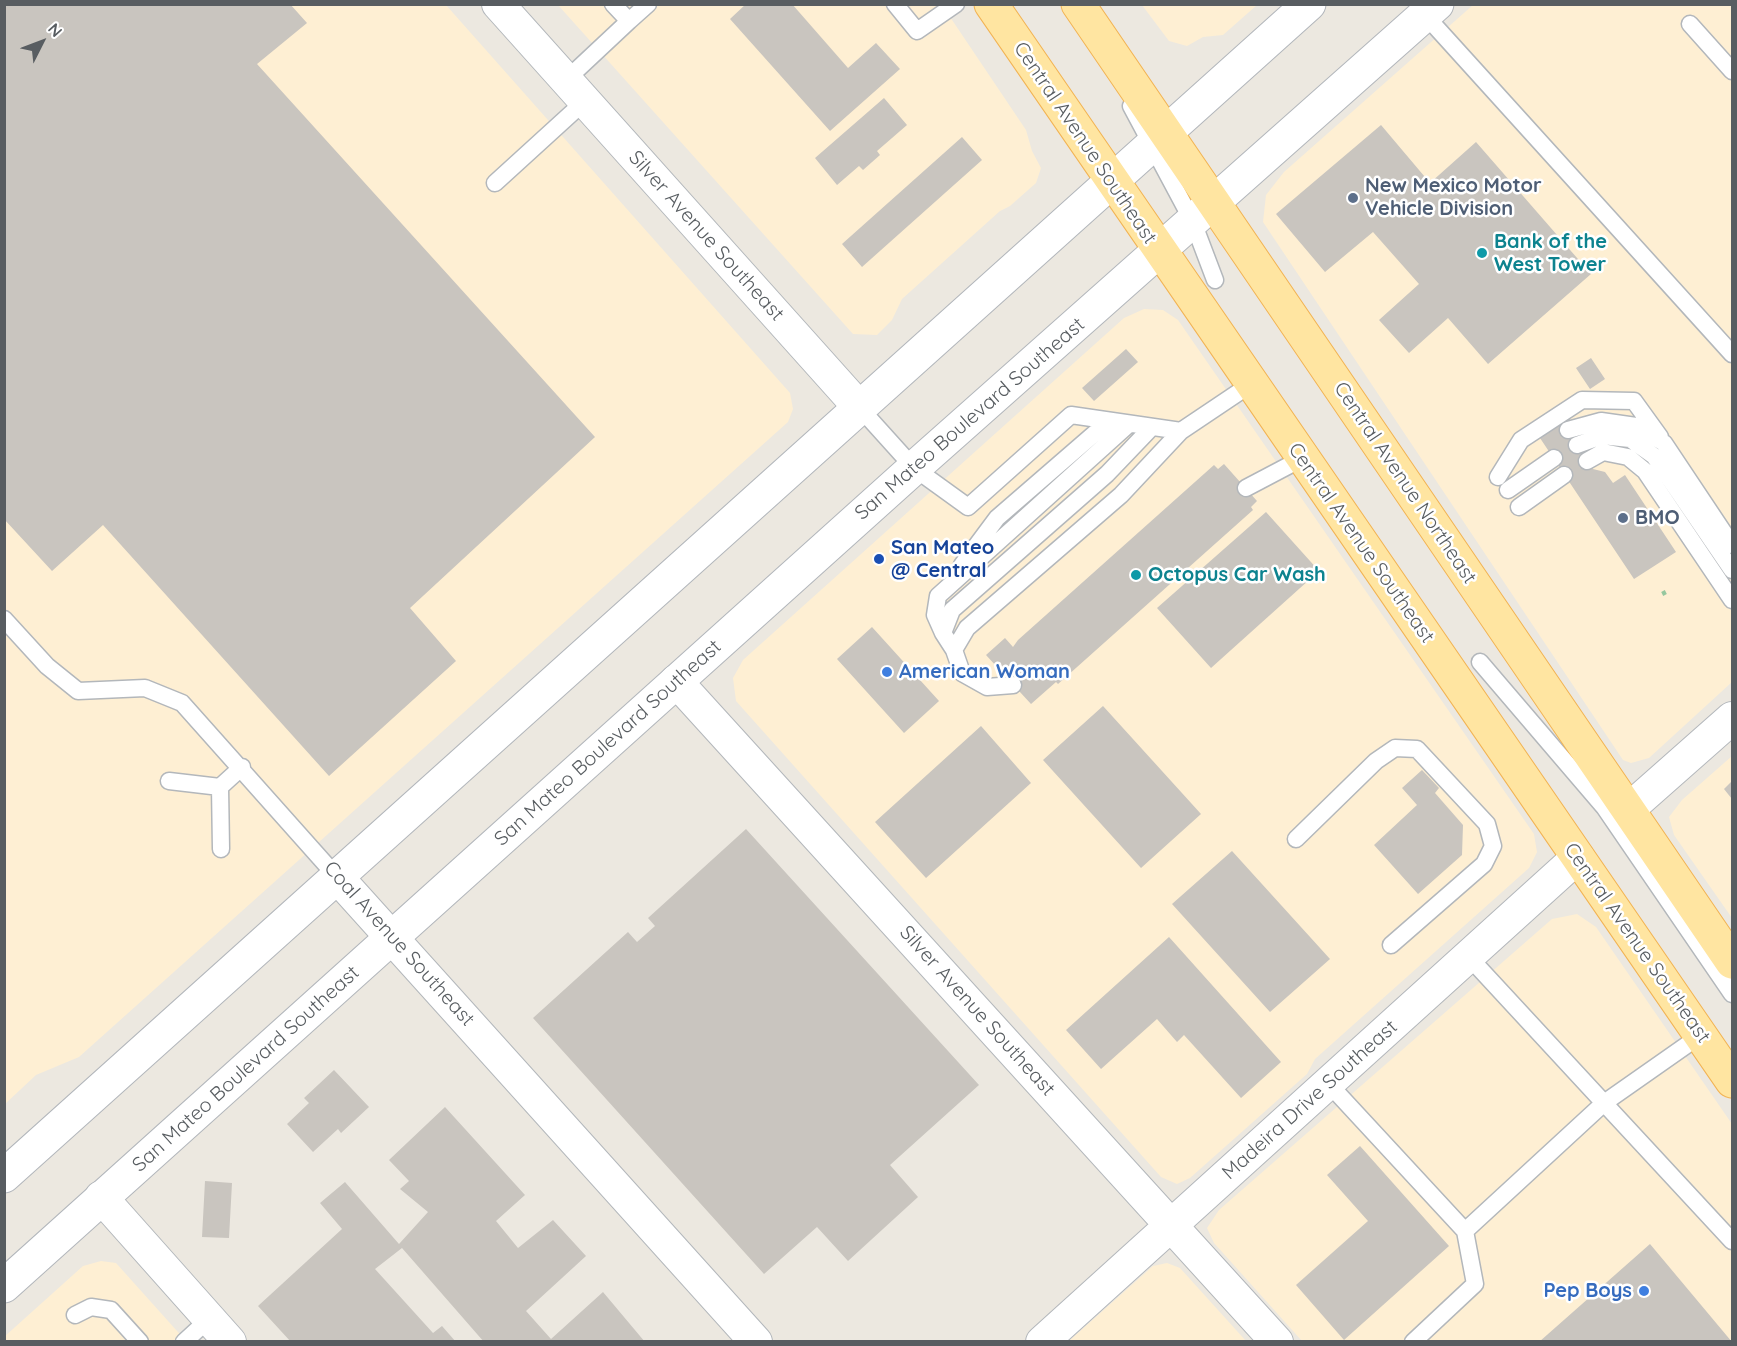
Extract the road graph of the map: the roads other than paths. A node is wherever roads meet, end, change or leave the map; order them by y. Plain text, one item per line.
1 (498, 4) edge
2 (613, 4) edge
3 (648, 4) edge
4 (896, 4) edge
5 (956, 4) edge
6 (991, 4) edge
7 (1067, 4) edge
8 (1078, 4) edge
9 (1309, 4) edge
10 (1431, 10) edge
11 (629, 21) junction
12 (1690, 24) dead end
13 (1732, 71) edge
14 (576, 91) junction
15 (1158, 139) junction
16 (1111, 182) junction
17 (495, 183) dead end
18 (1204, 213) junction
19 (1160, 252) junction
20 (1215, 280) dead end
21 (1732, 354) edge
22 (1251, 384) junction
23 (860, 407) junction
24 (1109, 421) junction
25 (1129, 424) junction
26 (1152, 427) junction
27 (1181, 432) junction
28 (1664, 442) junction
29 (1303, 458) junction
30 (1554, 458) dead end
31 (1587, 461) dead end
32 (914, 468) junction
33 (1564, 475) dead end
34 (1245, 488) dead end
35 (1519, 507) dead end
36 (1732, 544) edge
37 (1732, 570) edge
38 (938, 596) junction
39 (1732, 600) edge
40 (4, 620) edge
41 (943, 633) junction
42 (954, 650) junction
43 (1479, 662) dead end
44 (676, 681) junction
45 (1013, 685) dead end
46 (1732, 718) edge
47 (242, 767) junction
48 (169, 781) dead end
49 (220, 787) junction
50 (1629, 809) junction
51 (1296, 839) dead end
52 (220, 849) dead end
53 (1578, 857) junction
54 (337, 877) junction
55 (393, 938) junction
56 (1391, 945) dead end
57 (1468, 956) junction
58 (1732, 962) edge
59 (1732, 994) edge
60 (1701, 1035) junction
61 (1732, 1081) edge
62 (1329, 1083) junction
63 (1604, 1103) junction
64 (4, 1176) edge
65 (101, 1197) junction
66 (1172, 1226) junction
67 (1465, 1231) junction
68 (1732, 1241) edge
69 (4, 1286) edge
70 (75, 1315) dead end
71 (209, 1319) junction
72 (140, 1341) edge
73 (184, 1341) edge
74 (230, 1341) edge
75 (756, 1341) edge
76 (1042, 1341) edge
77 (1277, 1341) edge
78 (1413, 1341) edge

1 - 14 street, Silver Avenue Southeast
2 - 11 lane
3 - 11 lane
4 - 5 lane
6 - 16 main road, Central Avenue Southeast
7 - 15 lane, Central Avenue Northeast
8 - 15 main road, Central Avenue Northeast
9 - 15 main road
10 - 18 main road, San Mateo Boulevard Southeast
10 - 21 lane
11 - 14 lane
12 - 13 lane
14 - 17 lane
14 - 23 street, Silver Avenue Southeast
15 - 16 main road
15 - 18 main road, Central Avenue Northeast
16 - 19 main road, Central Avenue Southeast
16 - 23 main road
18 - 19 main road, San Mateo Boulevard Southeast
18 - 20 lane, Central Avenue Northeast
18 - 50 main road, Central Avenue Northeast
19 - 22 main road, Central Avenue Southeast
19 - 32 main road, San Mateo Boulevard Southeast
22 - 27 lane
22 - 29 main road, Central Avenue Southeast
23 - 32 lane, Silver Avenue Southeast
23 - 54 main road
24 - 25 lane
24 - 32 lane, Silver Avenue Southeast
24 - 38 lane
25 - 26 lane
25 - 38 lane
26 - 27 lane
26 - 41 lane
27 - 42 lane
28 - 30 lane
28 - 36 lane
28 - 37 lane
29 - 34 lane
29 - 53 main road, Central Avenue Southeast
31 - 39 lane
32 - 44 main road, San Mateo Boulevard Southeast
33 - 35 lane
38 - 41 lane
40 - 47 lane, Coal Avenue Southeast
41 - 42 lane
42 - 45 lane
43 - 59 lane
44 - 55 main road, San Mateo Boulevard Southeast
44 - 66 street, Silver Avenue Southeast
46 - 50 street
47 - 49 lane
47 - 54 lane, Coal Avenue Southeast
48 - 49 lane
49 - 52 lane
50 - 58 main road, Central Avenue Northeast
51 - 56 lane
53 - 57 street, Madeira Drive Southeast
53 - 60 main road, Central Avenue Southeast
54 - 55 street, Coal Avenue Southeast
54 - 64 main road
55 - 65 main road, San Mateo Boulevard Southeast
55 - 75 street, Coal Avenue Southeast
57 - 62 street, Madeira Drive Southeast
57 - 63 lane
60 - 61 main road, Central Avenue Southeast
60 - 63 lane
62 - 66 street, Madeira Drive Southeast
62 - 67 lane
63 - 67 lane
63 - 68 lane
65 - 69 main road, San Mateo Boulevard Southeast
65 - 71 street
66 - 76 street, Madeira Drive Southeast
66 - 77 street, Silver Avenue Southeast
67 - 78 lane
70 - 72 lane
71 - 73 lane
71 - 74 street

